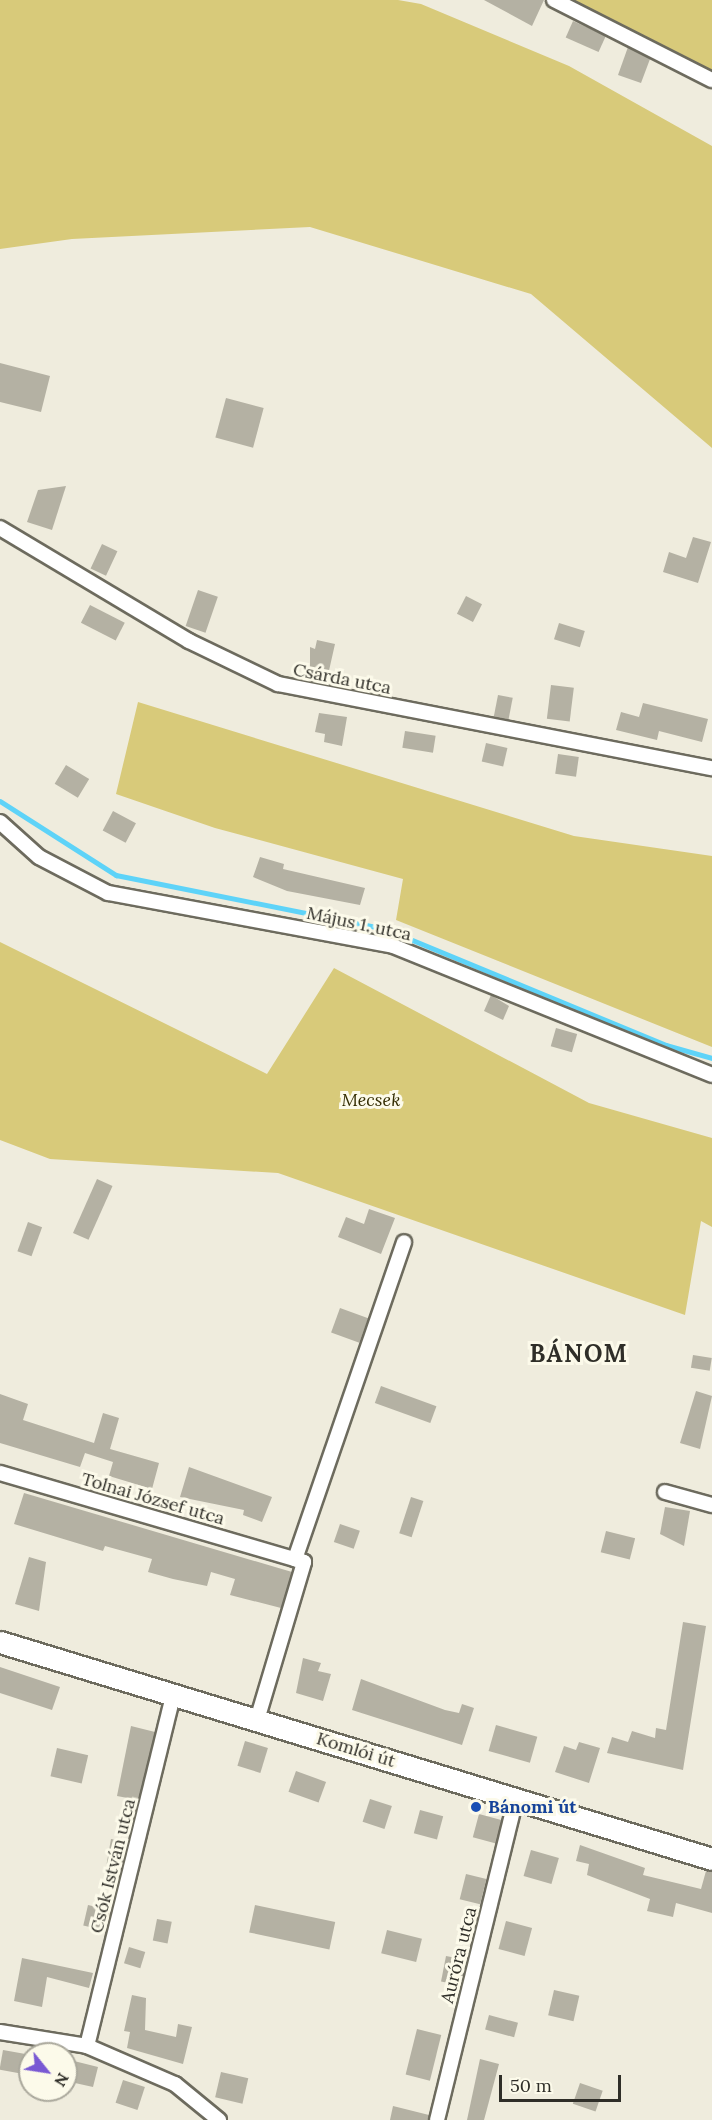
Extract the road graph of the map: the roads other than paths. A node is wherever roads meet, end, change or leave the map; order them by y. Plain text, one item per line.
1 (554, 0) edge
2 (712, 80) edge
3 (0, 528) edge
4 (712, 768) edge
5 (0, 822) edge
6 (712, 1075) edge
7 (404, 1242) dead end
8 (0, 1473) edge
9 (665, 1492) dead end
10 (712, 1505) edge
11 (295, 1560) junction
12 (0, 1642) edge
13 (173, 1695) junction
14 (257, 1720) junction
15 (516, 1799) junction
16 (712, 1859) edge
17 (0, 2032) edge
18 (87, 2046) junction
19 (219, 2120) edge
20 (437, 2120) edge

1 - 2 street
3 - 4 street, Csárda utca
5 - 6 street, Május 1. utca
7 - 11 street
8 - 11 street, Tolnai József utca
9 - 10 street
11 - 14 street
12 - 13 main road, Komlói út
13 - 14 main road, Komlói út
13 - 18 street, Csók István utca
14 - 15 main road, Komlói út
15 - 16 main road, Komlói út
15 - 20 street, Auróra utca
17 - 18 street
18 - 19 street

